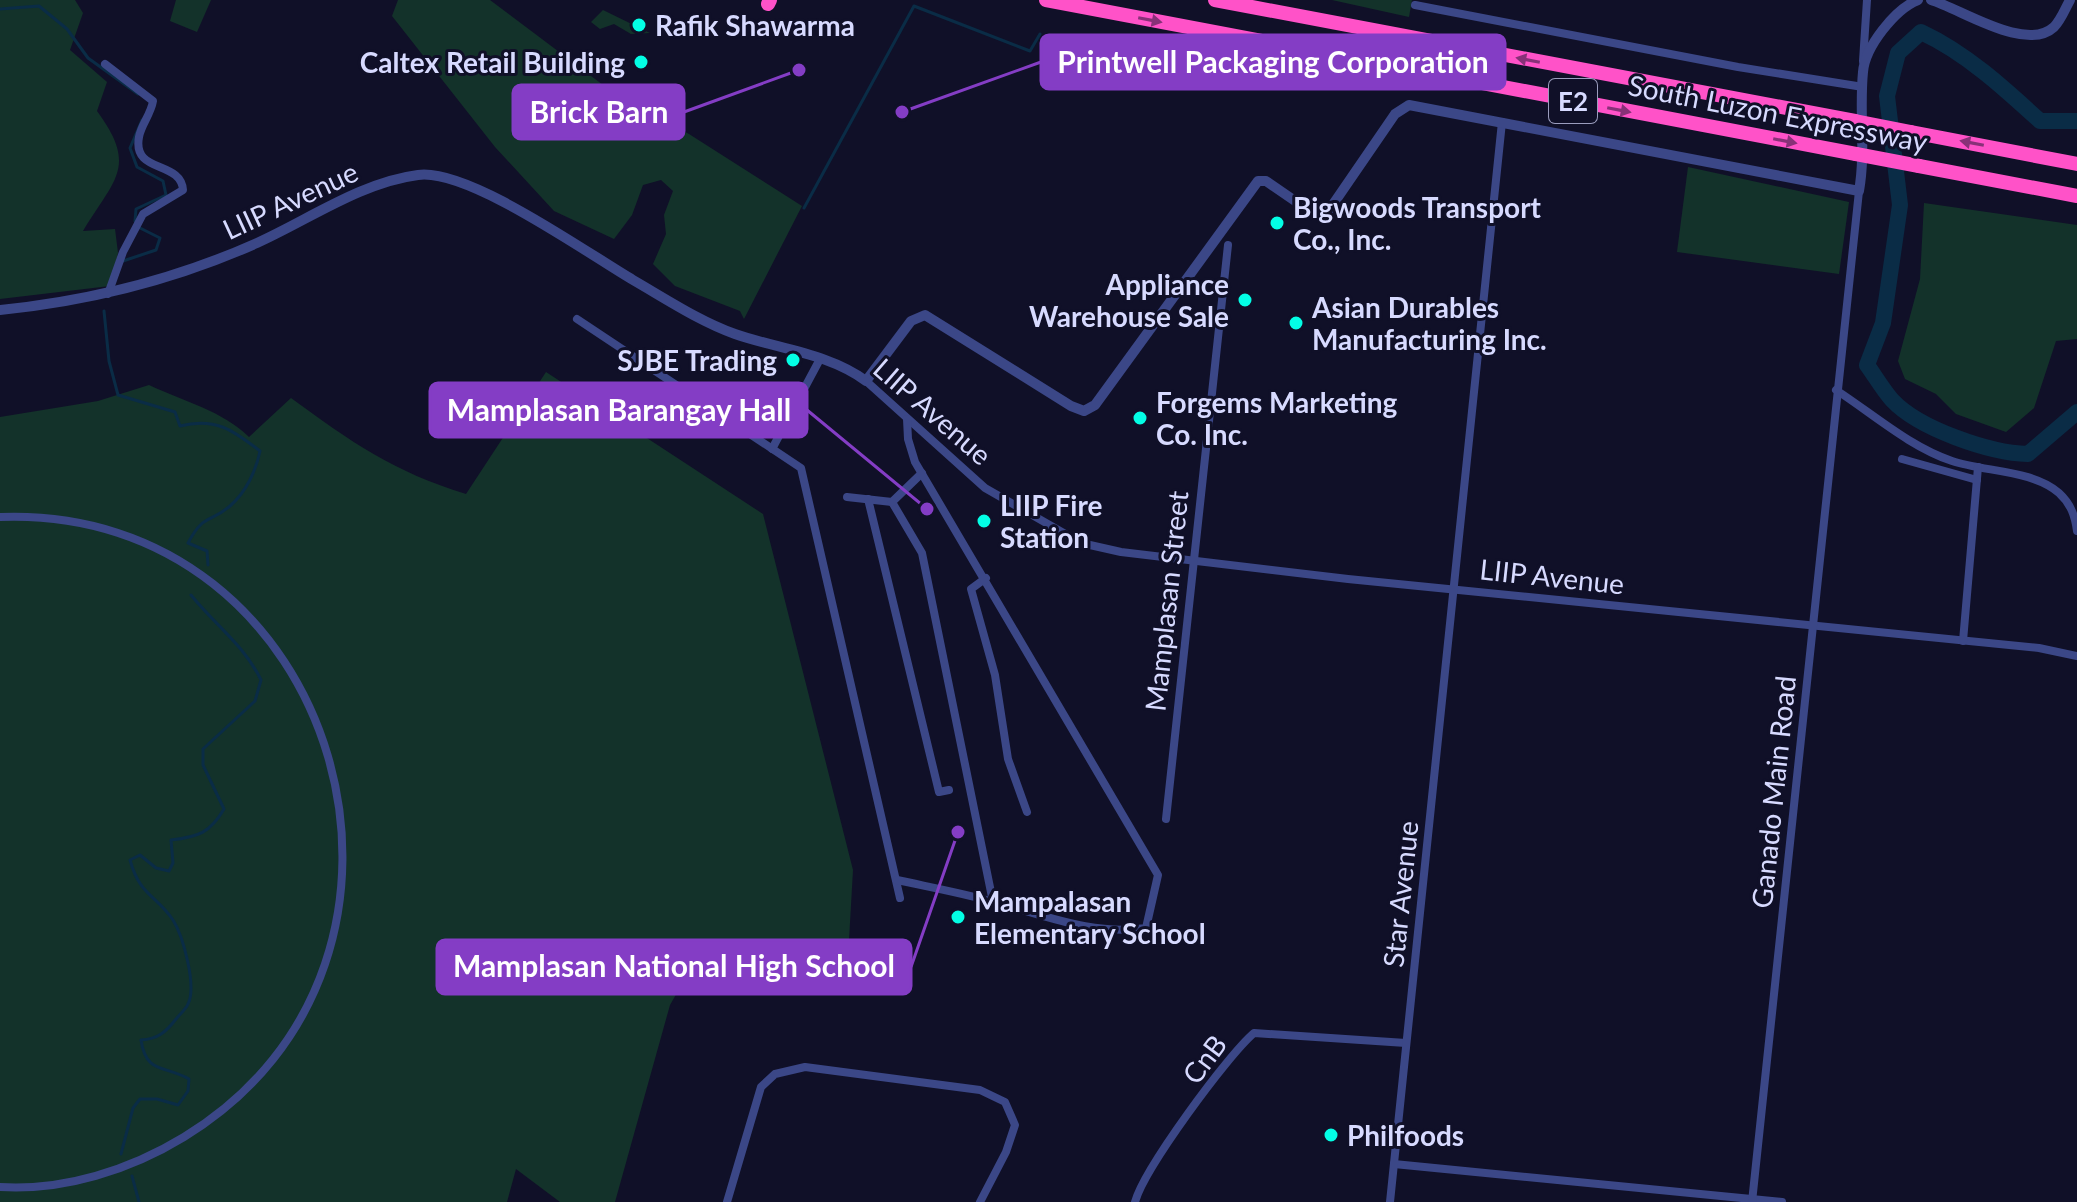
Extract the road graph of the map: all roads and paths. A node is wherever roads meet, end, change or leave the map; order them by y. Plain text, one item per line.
1 (1046, 0) edge
2 (1215, 0) edge
3 (1867, 0) edge
4 (1918, 0) edge
5 (1931, 0) edge
6 (2070, 0) edge
7 (1415, 5) dead end
8 (105, 64) dead end
9 (1863, 70) junction
10 (1863, 87) junction
11 (1502, 122) junction
12 (2077, 164) edge
13 (1859, 191) junction
14 (2077, 196) edge
15 (1228, 245) dead end
16 (107, 295) junction
17 (0, 310) edge
18 (577, 319) dead end
19 (820, 359) junction
20 (866, 381) junction
21 (1836, 390) junction
22 (907, 419) junction
23 (772, 449) junction
24 (1902, 459) dead end
25 (1978, 467) junction
26 (922, 473) junction
27 (1977, 480) junction
28 (847, 497) dead end
29 (868, 499) junction
30 (892, 502) junction
31 (0, 517) edge
32 (2077, 531) edge
33 (1192, 561) junction
34 (986, 578) junction
35 (1453, 590) junction
36 (1812, 626) junction
37 (1963, 641) junction
38 (2077, 656) edge
39 (949, 790) dead end
40 (1027, 812) dead end
41 (1166, 819) dead end
42 (897, 880) junction
43 (900, 898) dead end
44 (993, 902) junction
45 (1406, 1043) junction
46 (1394, 1164) junction
47 (0, 1187) edge
48 (1753, 1201) edge
49 (727, 1202) edge
50 (980, 1202) edge
51 (1135, 1202) edge
52 (1390, 1202) edge
53 (1782, 1202) edge

1 -> 14 highway, South Luzon Expressway / E2, bridge
12 -> 2 highway, South Luzon Expressway / E2, bridge
3 - 9 street
4 - 9 street
5 - 6 street
7 - 10 street
8 - 16 street
9 - 10 street
10 - 13 street
11 - 13 street
11 - 20 street
11 - 35 street, Star Avenue
13 - 21 street, Ganado Main Road
15 - 33 street, Mamplasan Street
16 - 17 street, LIIP Avenue
16 - 19 street, LIIP Avenue
18 - 23 street
19 - 20 street, LIIP Avenue
19 - 23 street
20 - 22 street, LIIP Avenue
21 - 25 street
21 - 36 street, Ganado Main Road
22 - 26 street
22 - 33 street, LIIP Avenue
23 - 42 street
24 - 27 street
25 - 27 street
25 - 32 street
26 - 30 street
26 - 34 street
27 - 37 street
28 - 29 street
29 - 30 street
29 - 39 street
30 - 44 street
31 - 47 street
33 - 35 street, LIIP Avenue
33 - 41 street, Mamplasan Street
34 - 40 street
34 - 44 street
35 - 36 street, LIIP Avenue
35 - 45 street, Star Avenue
36 - 37 street, LIIP Avenue
36 - 48 street, Ganado Main Road
37 - 38 street, LIIP Avenue
42 - 43 street
42 - 44 street
45 - 46 street, Star Avenue
45 - 51 street, CnB
46 - 48 street
46 - 52 street, Star Avenue
48 - 53 street
49 - 50 street

